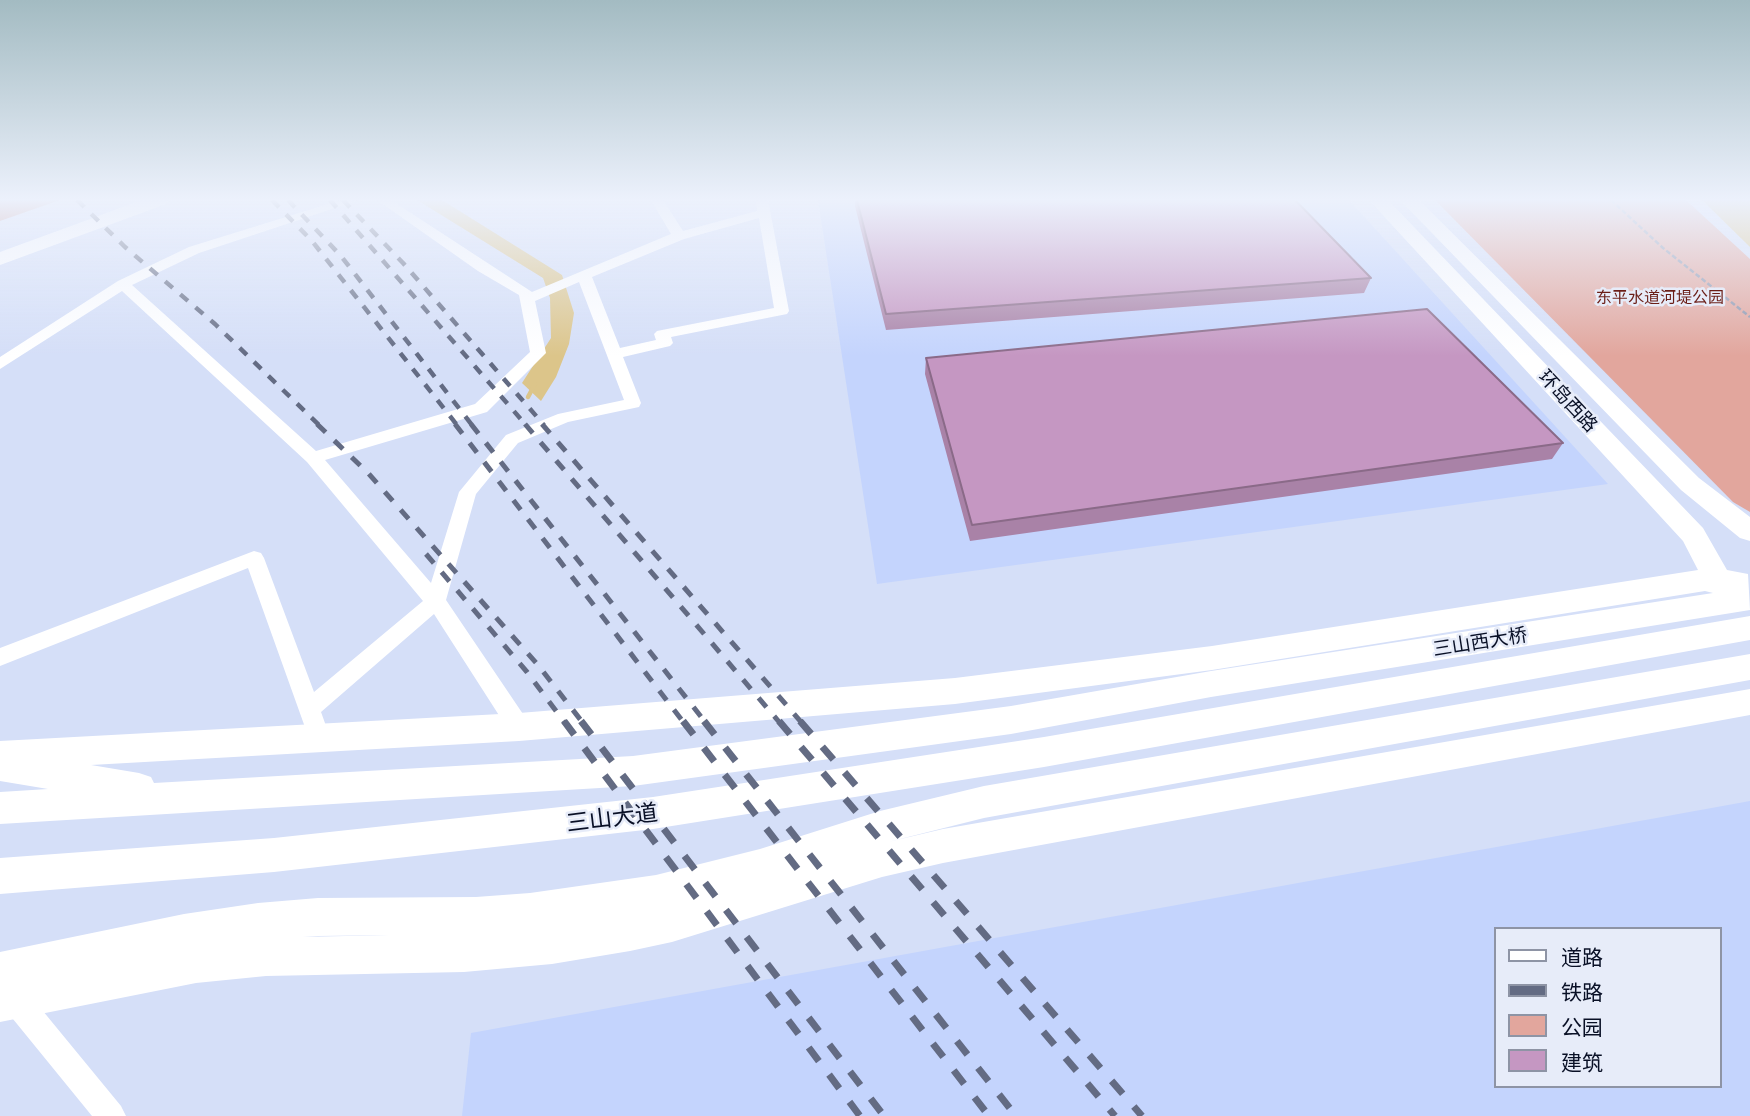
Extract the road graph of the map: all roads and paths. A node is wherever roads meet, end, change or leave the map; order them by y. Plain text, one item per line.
1 (190, 252) edge
2 (460, 252) edge
3 (641, 252) edge
4 (771, 252) edge
5 (1427, 252) edge
6 (1460, 252) edge
7 (1668, 252) edge
8 (578, 279) junction
9 (123, 284) junction
10 (534, 297) junction
11 (1750, 317) edge
12 (614, 354) junction
13 (0, 364) edge
14 (1657, 452) junction
15 (1619, 455) junction
16 (313, 458) junction
17 (1750, 531) edge
18 (1743, 597) edge
19 (435, 602) junction
20 (0, 657) edge
21 (1750, 667) edge
22 (1750, 702) edge
23 (1219, 722) joint
24 (314, 723) junction
25 (519, 727) junction
26 (0, 756) edge
27 (0, 767) edge
28 (194, 796) junction
29 (0, 808) edge
30 (0, 876) edge
31 (5, 990) edge
32 (110, 1116) edge

1 - 9 street
2 - 10 street
3 - 8 street
4 - 12 street
5 - 15 main road, 环岛西路
6 - 14 main road, 环岛西路
7 - 11 path
8 - 10 street
8 - 12 street
9 - 13 street
9 - 16 street
10 - 16 street
12 - 19 street
14 - 15 main road
14 - 17 main road, 环岛西路
15 - 18 main road, 环岛西路
16 - 19 street
18 - 23 main road, 三山西大桥
18 - 25 main road
18 - 28 main road, 三山西大桥
19 - 24 street
19 - 25 street
20 - 24 street
21 - 31 main road
22 - 31 main road
23 - 30 main road, 三山大道
24 - 25 main road
24 - 26 main road
27 - 28 main road
28 - 29 main road
31 - 32 street

